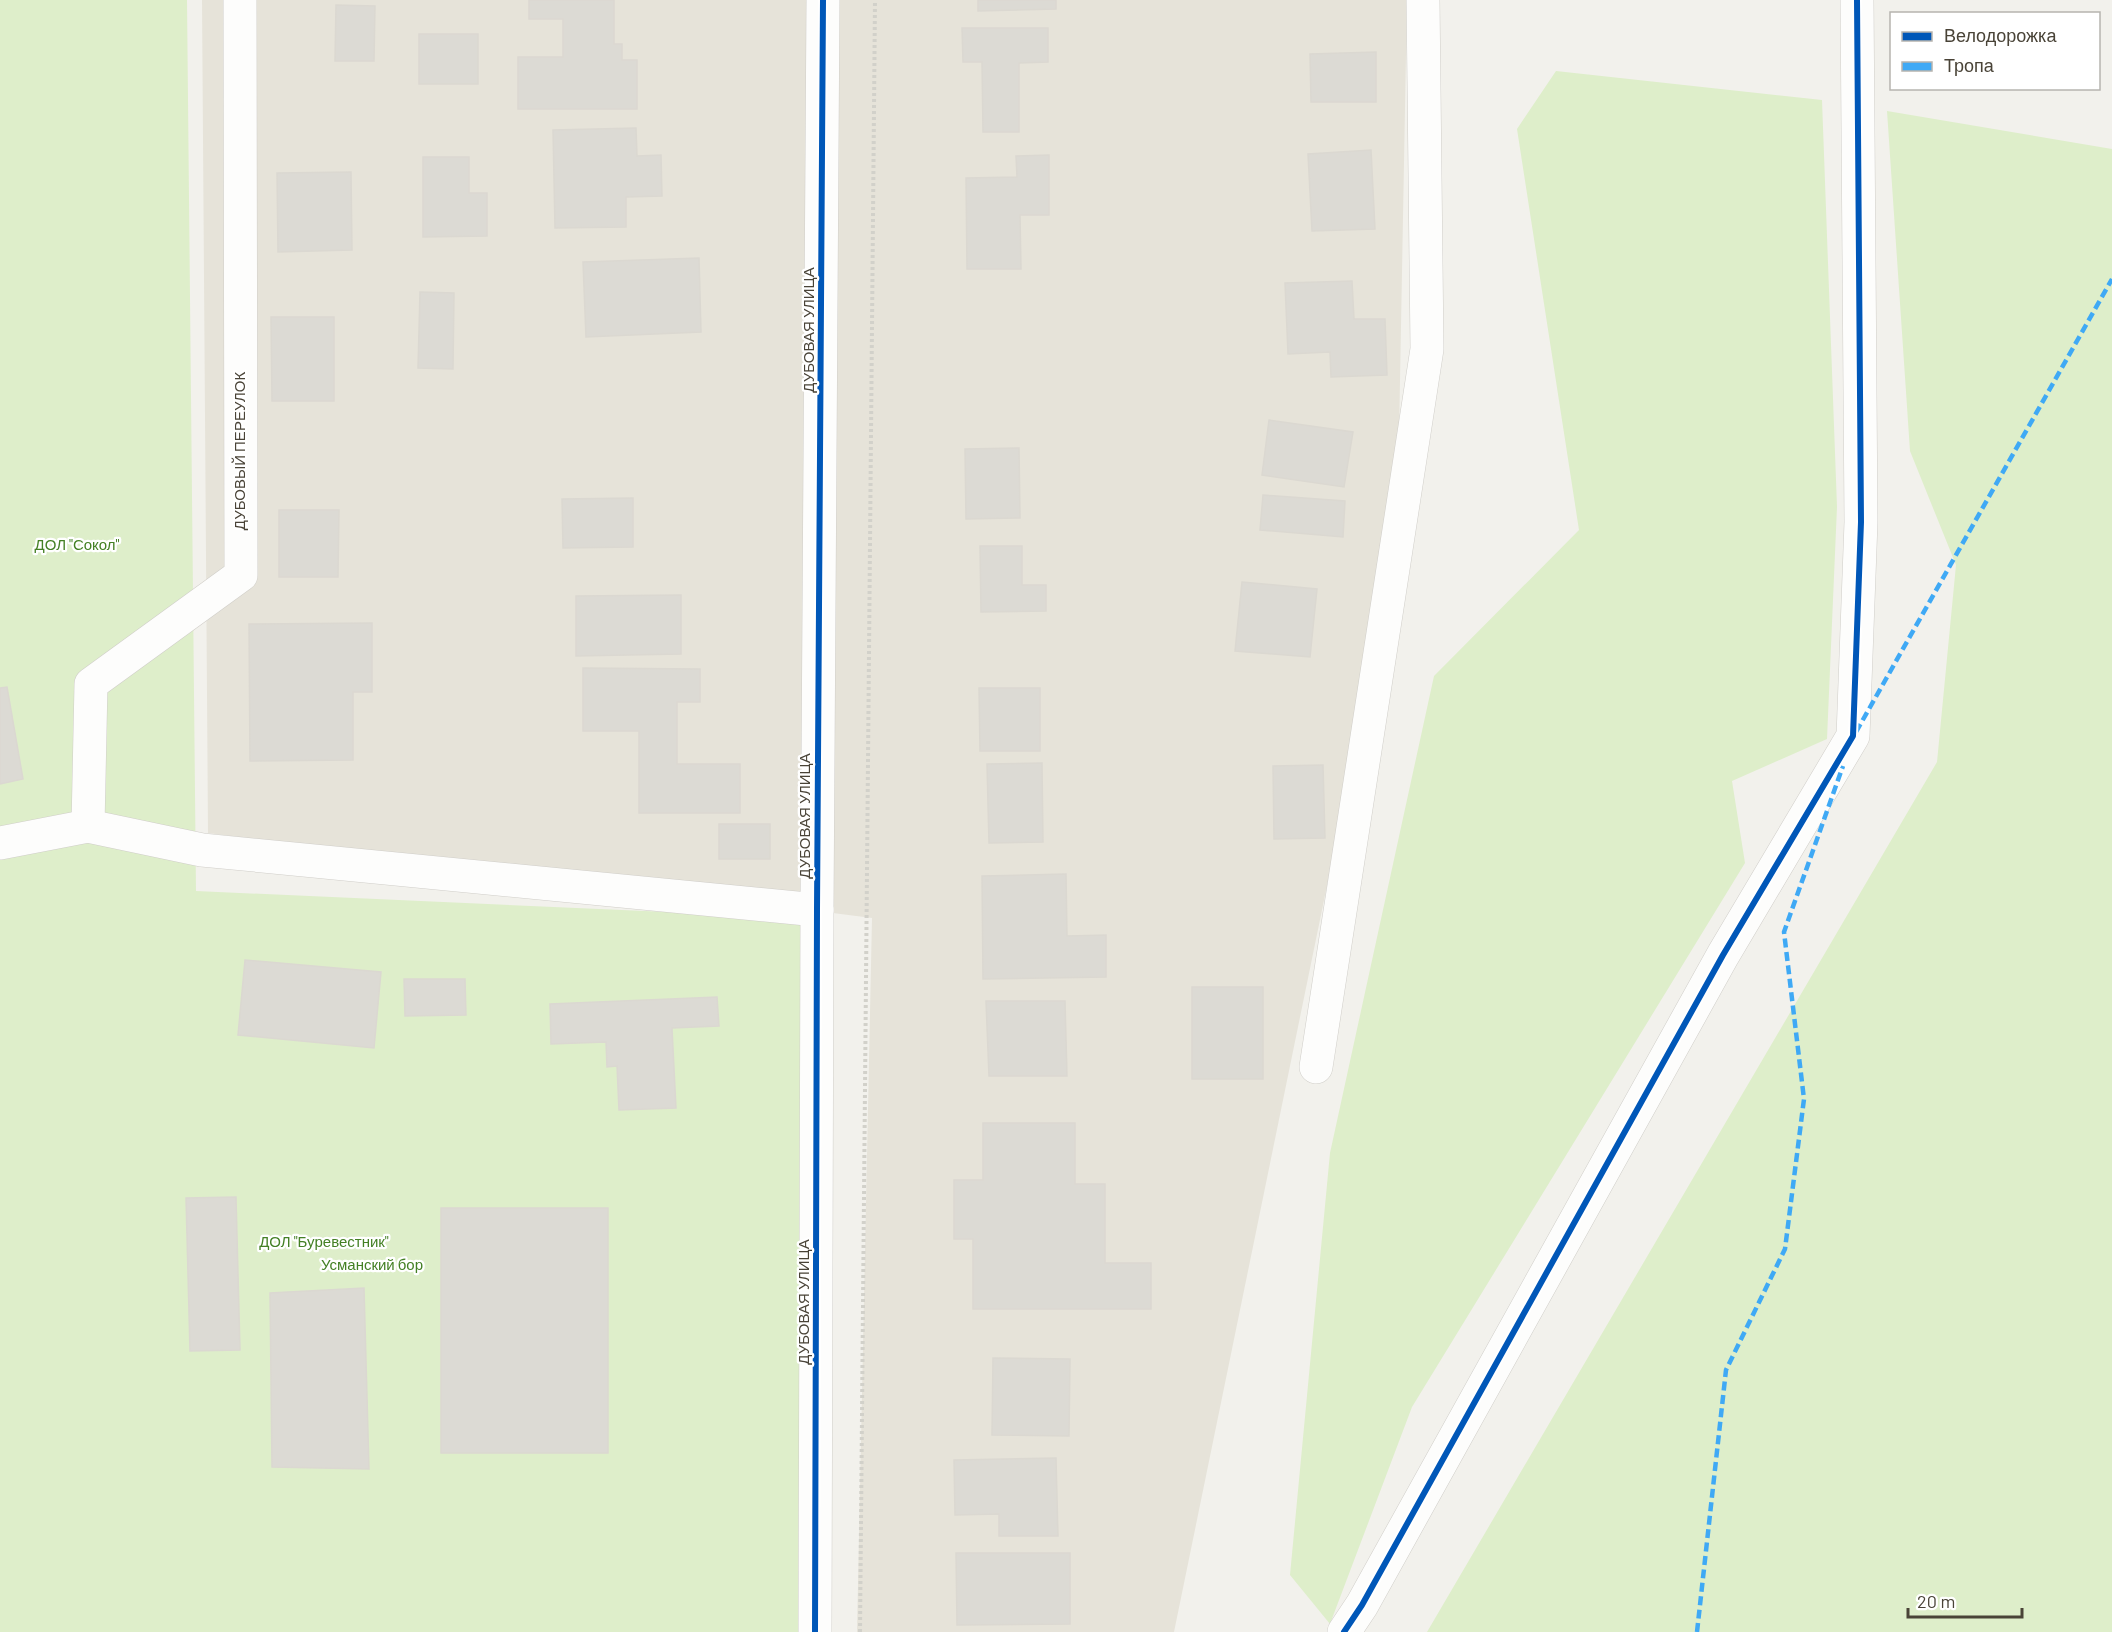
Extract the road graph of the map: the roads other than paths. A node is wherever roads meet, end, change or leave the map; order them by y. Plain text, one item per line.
1 (240, 0) edge
2 (823, 0) edge
3 (1423, 0) edge
4 (1857, 0) edge
5 (87, 826) junction
6 (0, 843) edge
7 (817, 910) junction
8 (1316, 1066) dead end
9 (815, 1632) edge
10 (1344, 1632) edge

1 - 5 street, ДУБОВЫЙ ПЕРЕУЛОК
2 - 7 street, ДУБОВАЯ УЛИЦА
3 - 8 street
4 - 10 street
5 - 6 street
5 - 7 street
7 - 9 street, ДУБОВАЯ УЛИЦА

